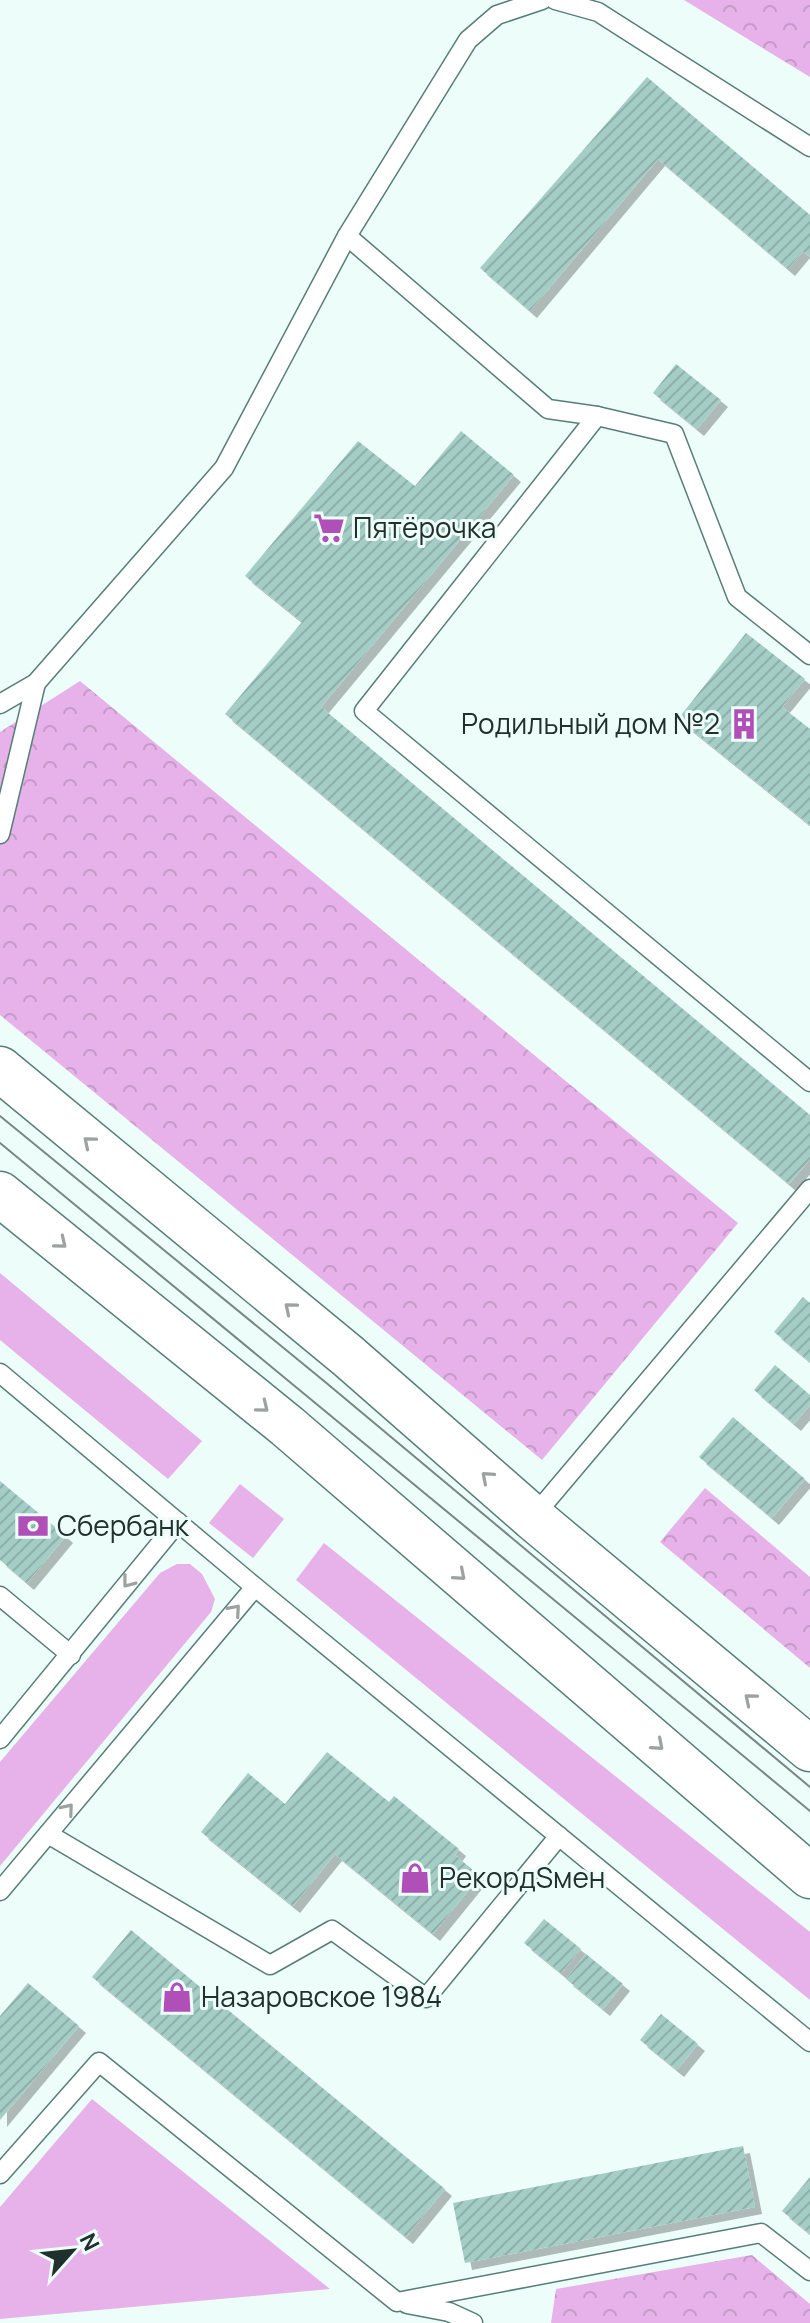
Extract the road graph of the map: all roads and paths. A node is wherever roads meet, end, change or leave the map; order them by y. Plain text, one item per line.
1 (542, 0) edge
2 (555, 0) edge
3 (810, 147) edge
4 (347, 236) junction
5 (597, 416) junction
6 (810, 655) edge
7 (36, 683) junction
8 (0, 704) edge
9 (0, 834) edge
10 (0, 1069) edge
11 (810, 1082) edge
12 (810, 1189) edge
13 (0, 1194) edge
14 (0, 1373) edge
15 (533, 1518) junction
16 (178, 1522) junction
17 (255, 1587) junction
18 (0, 1596) edge
19 (71, 1655) junction
20 (0, 1739) edge
21 (810, 1749) edge
22 (48, 1834) junction
23 (559, 1836) junction
24 (810, 1876) edge
25 (0, 1891) edge
26 (810, 2042) edge
27 (0, 2174) edge
28 (810, 2271) edge
29 (397, 2302) junction
30 (444, 2318) edge
31 (473, 2323) edge

1 - 4 lane
2 - 3 lane
4 - 5 lane
4 - 7 lane
5 - 6 lane
5 - 11 lane
7 - 8 lane
7 - 9 lane
15 -> 10 highway
12 - 15 lane
13 -> 24 highway
14 - 16 lane
21 -> 15 highway
16 - 17 lane
16 -> 19 lane
22 -> 17 lane
17 - 23 lane
18 - 19 lane
19 - 20 lane
22 - 23 lane
22 - 25 lane
23 - 26 lane
27 - 29 lane
28 - 29 lane
29 - 30 lane
30 - 31 lane

